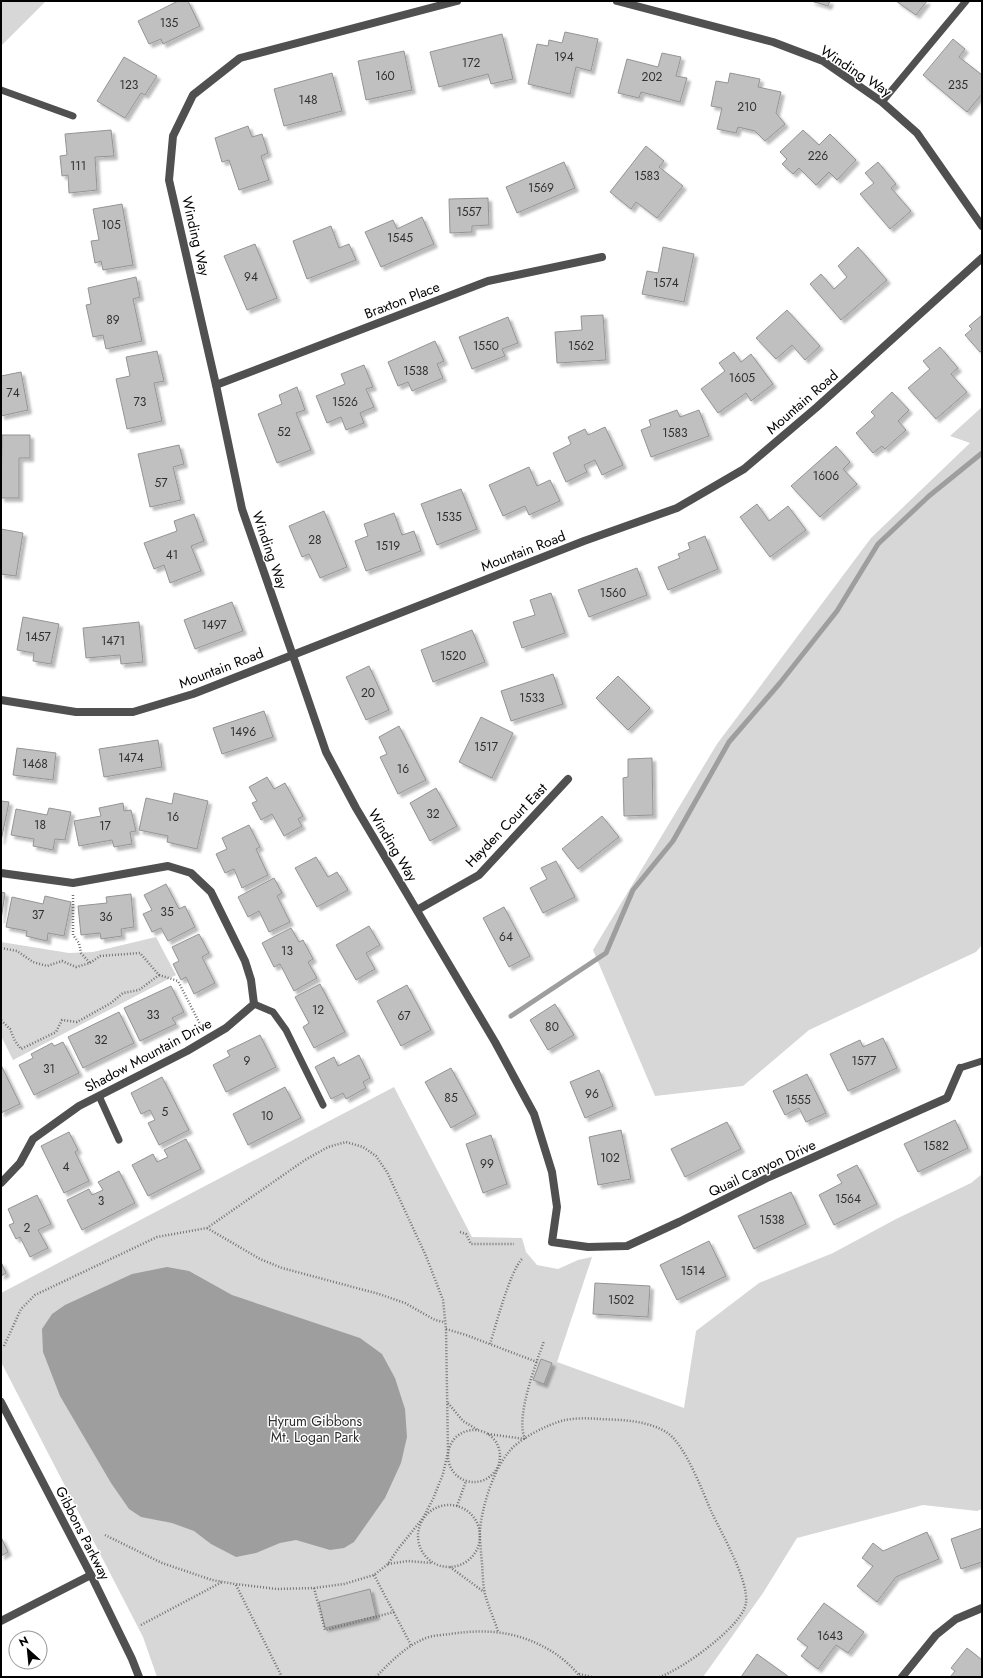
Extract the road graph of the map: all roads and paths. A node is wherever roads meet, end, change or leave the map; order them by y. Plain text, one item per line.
1 (457, 1) edge
2 (617, 1) edge
3 (966, 1) edge
4 (1, 90) edge
5 (882, 102) junction
6 (73, 116) dead end
7 (982, 226) edge
8 (602, 257) dead end
9 (982, 258) edge
10 (216, 385) junction
11 (293, 655) junction
12 (1, 700) edge
13 (568, 779) dead end
14 (1, 872) edge
15 (73, 882) junction
16 (418, 910) junction
17 (1, 948) edge
18 (90, 963) junction
19 (159, 975) junction
20 (254, 1004) junction
21 (1, 1020) edge
22 (208, 1039) junction
23 (982, 1061) edge
24 (960, 1068) joint
25 (99, 1096) junction
26 (323, 1105) dead end
27 (119, 1140) dead end
28 (1, 1183) edge
29 (207, 1228) junction
30 (460, 1232) dead end
31 (552, 1242) joint
32 (514, 1244) dead end
33 (522, 1259) dead end
34 (444, 1322) junction
35 (446, 1329) junction
36 (544, 1341) dead end
37 (490, 1344) junction
38 (4, 1346) dead end
39 (537, 1362) junction
40 (1, 1402) edge
41 (448, 1403) junction
42 (482, 1432) junction
43 (525, 1439) junction
44 (448, 1452) junction
45 (497, 1468) junction
46 (466, 1481) junction
47 (457, 1506) junction
48 (423, 1518) junction
49 (480, 1531) junction
50 (105, 1535) dead end
51 (434, 1563) junction
52 (388, 1564) junction
53 (449, 1567) junction
54 (91, 1575) junction
55 (374, 1575) junction
56 (222, 1582) junction
57 (235, 1584) junction
58 (314, 1588) junction
59 (485, 1593) junction
60 (982, 1608) edge
61 (394, 1612) junction
62 (1, 1621) edge
63 (141, 1625) dead end
64 (498, 1632) junction
65 (411, 1645) junction
66 (579, 1676) edge
67 (139, 1677) edge
68 (282, 1677) edge
69 (376, 1677) edge
70 (592, 1677) edge
71 (659, 1677) edge
72 (902, 1677) edge

1 - 10 street, Winding Way
2 - 5 street, Winding Way
3 - 5 lane
4 - 6 lane
5 - 7 street, Winding Way
8 - 10 street, Braxton Place
9 - 11 street, Mountain Road
10 - 11 street, Winding Way
11 - 12 street, Mountain Road
11 - 16 street, Winding Way
13 - 16 street, Hayden Court East
14 - 15 street
15 - 18 path
15 - 20 street
16 - 31 street, Winding Way
17 - 18 path
18 - 19 path
19 - 21 path
19 - 22 path
20 - 22 street, Shadow Mountain Drive
20 - 26 lane
22 - 25 street, Shadow Mountain Drive
23 - 24 lane
24 - 31 street, Quail Canyon Drive
25 - 27 lane
25 - 28 street, Shadow Mountain Drive
29 - 34 path
29 - 34 path
29 - 38 path
30 - 32 path
33 - 37 path
34 - 35 path
35 - 37 path
35 - 41 path
36 - 39 path
37 - 39 path
39 - 43 path
40 - 54 street, Gibbons Parkway
41 - 42 path
41 - 44 path
42 - 43 path
42 - 44 path
42 - 45 path
43 - 45 path
43 - 71 path
44 - 46 path
44 - 48 path
45 - 46 path
45 - 49 path
46 - 47 path
47 - 48 path
47 - 49 path
48 - 51 path
48 - 52 path
49 - 53 path
49 - 59 path
50 - 56 path
51 - 52 path
51 - 53 path
52 - 55 path
53 - 59 path
54 - 62 street
54 - 67 street, Gibbons Parkway
55 - 58 path
55 - 61 path
56 - 57 path
56 - 63 path
57 - 58 path
57 - 68 path
58 - 61 path
59 - 64 path
60 - 72 street
61 - 65 path
64 - 65 path
64 - 66 path
65 - 69 path
66 - 70 path

